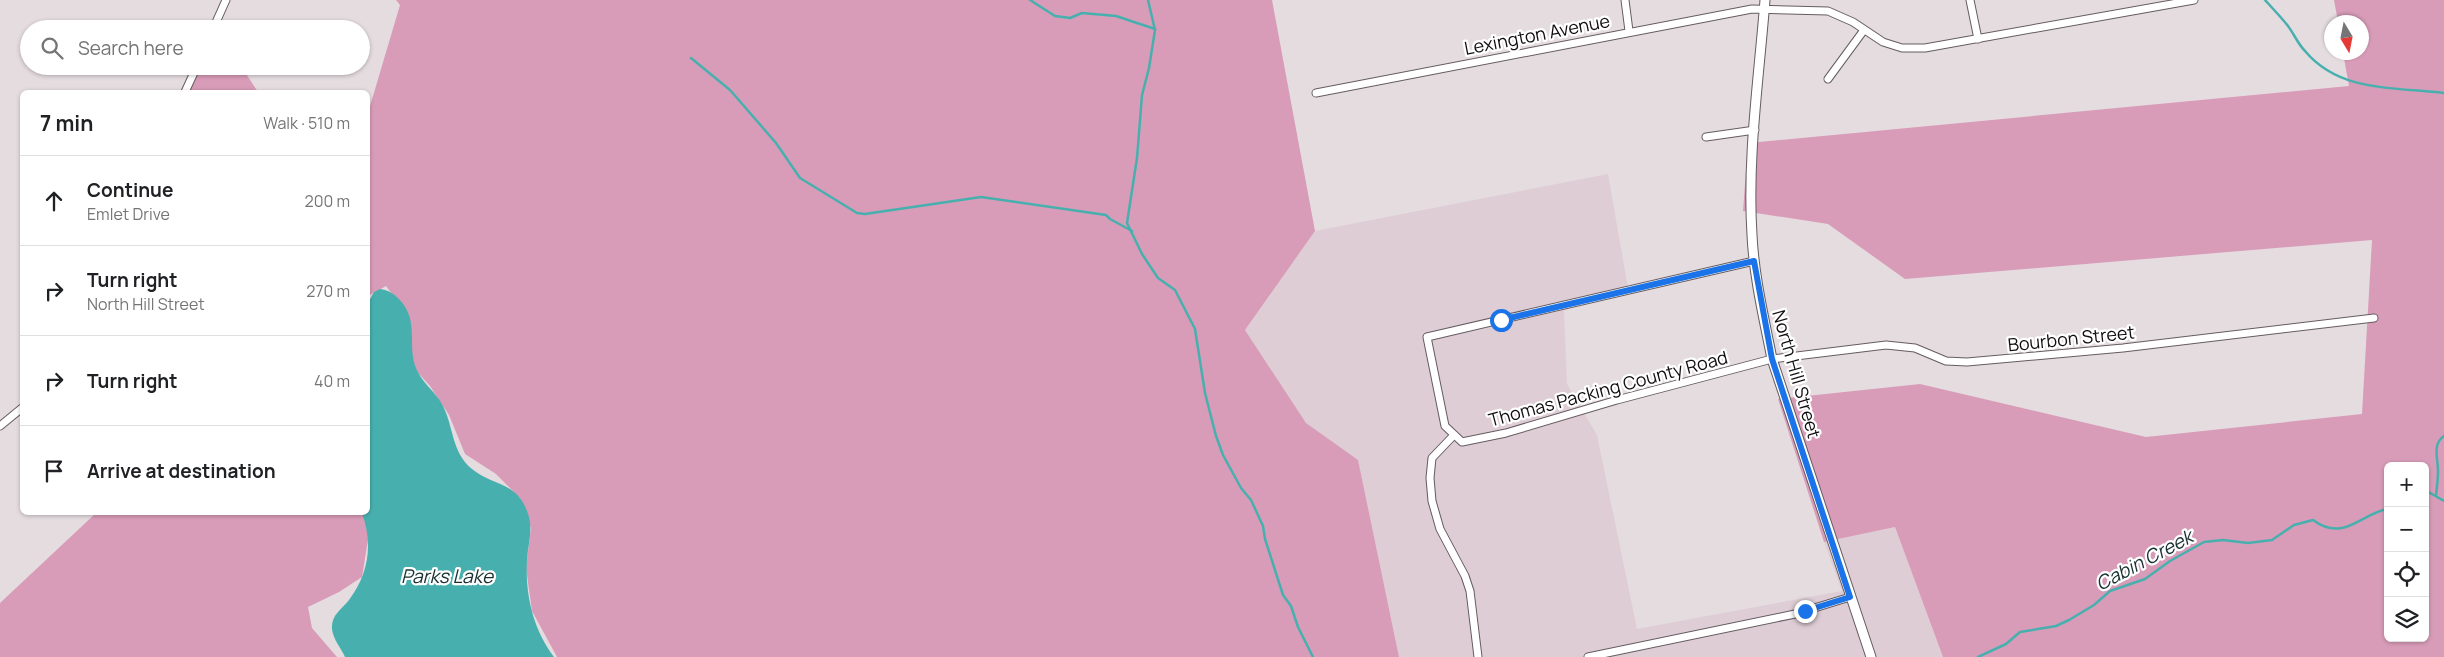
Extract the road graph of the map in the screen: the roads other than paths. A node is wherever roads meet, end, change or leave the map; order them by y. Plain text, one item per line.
1 (226, 0) edge
2 (1625, 0) edge
3 (1970, 0) edge
4 (2194, 0) edge
5 (1764, 4) edge
6 (217, 20) edge
7 (1864, 30) junction
8 (1629, 31) junction
9 (1978, 39) junction
10 (192, 75) edge
11 (1828, 79) dead end
12 (186, 90) edge
13 (1316, 93) dead end
14 (1754, 130) junction
15 (1706, 137) dead end
16 (1754, 261) junction
17 (2374, 318) dead end
18 (1772, 359) junction
19 (20, 410) edge
20 (0, 426) edge
21 (1454, 434) junction
22 (1850, 597) junction
23 (1478, 657) edge
24 (1588, 657) edge
25 (1871, 657) edge

1 - 6 street
2 - 8 street
3 - 9 street
4 - 9 street, Lexington Avenue
5 - 7 street, Lexington Avenue
5 - 8 street, Lexington Avenue
5 - 14 street, North Hill Street
7 - 9 street, Lexington Avenue
7 - 11 street
8 - 13 street, Lexington Avenue
10 - 12 street
14 - 15 street
14 - 16 street, North Hill Street
16 - 18 street, North Hill Street
16 - 21 street
17 - 18 street, Bourbon Street
18 - 21 street, Thomas Packing County Road
18 - 22 street, North Hill Street
19 - 20 street
21 - 23 street
22 - 24 street
22 - 25 street, North Hill Street

